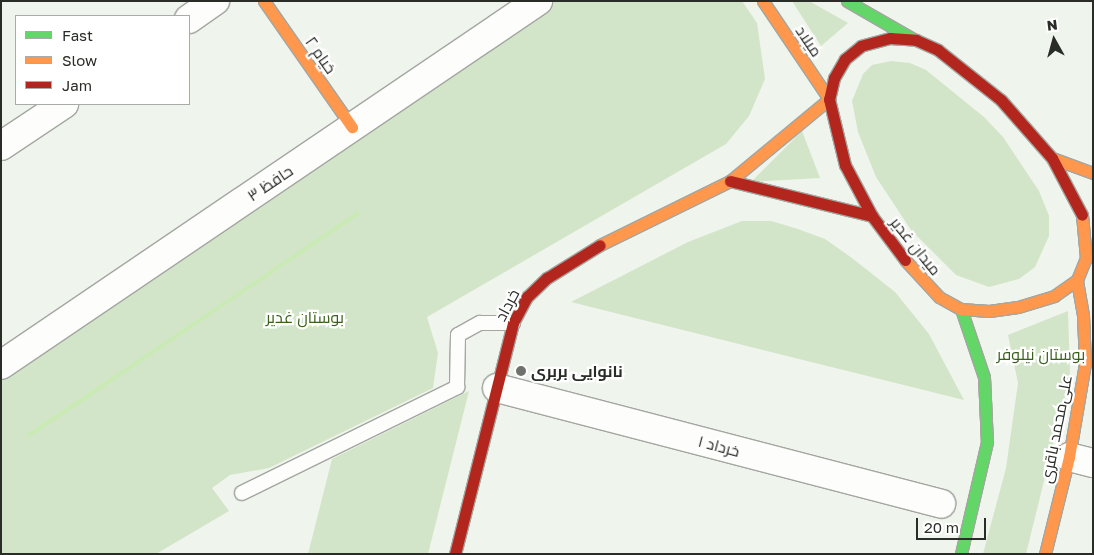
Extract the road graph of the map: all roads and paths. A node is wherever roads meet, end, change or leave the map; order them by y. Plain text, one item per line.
1 (215, 1) edge
2 (264, 1) edge
3 (538, 1) edge
4 (763, 1) edge
5 (847, 1) edge
6 (190, 18) edge
7 (916, 40) junction
8 (829, 99) junction
9 (62, 105) edge
10 (352, 127) junction
11 (1, 146) edge
12 (1052, 158) junction
13 (1093, 173) edge
14 (730, 182) junction
15 (872, 216) junction
16 (1087, 269) edge
17 (961, 309) junction
18 (513, 323) junction
19 (1, 365) edge
20 (497, 388) junction
21 (1081, 460) edge
22 (242, 493) dead end
23 (940, 504) dead end
24 (456, 554) edge
25 (961, 554) edge
26 (1045, 554) edge

1 - 6 street
2 - 10 main road, خیام ۲
3 - 10 street, حافظ ۳
4 - 8 main road, میلاد
5 - 7 main road
7 - 8 main road, میدان غدیر
7 - 12 main road, میدان غدیر
8 - 14 main road, خرداد
8 - 15 main road, میدان غدیر
9 - 11 street
10 - 19 street, حافظ ۳
12 - 13 main road
12 - 16 main road, میدان غدیر
14 - 15 main road
14 - 18 main road, خرداد
15 - 17 main road, میدان غدیر
16 - 17 main road, میدان غدیر
16 - 21 main road, علی‌محمد باقری
17 - 25 main road
18 - 20 main road, خرداد
18 - 22 lane
20 - 23 street, خرداد ۱
20 - 24 main road, خرداد
21 - 26 main road, علی‌محمد باقری

